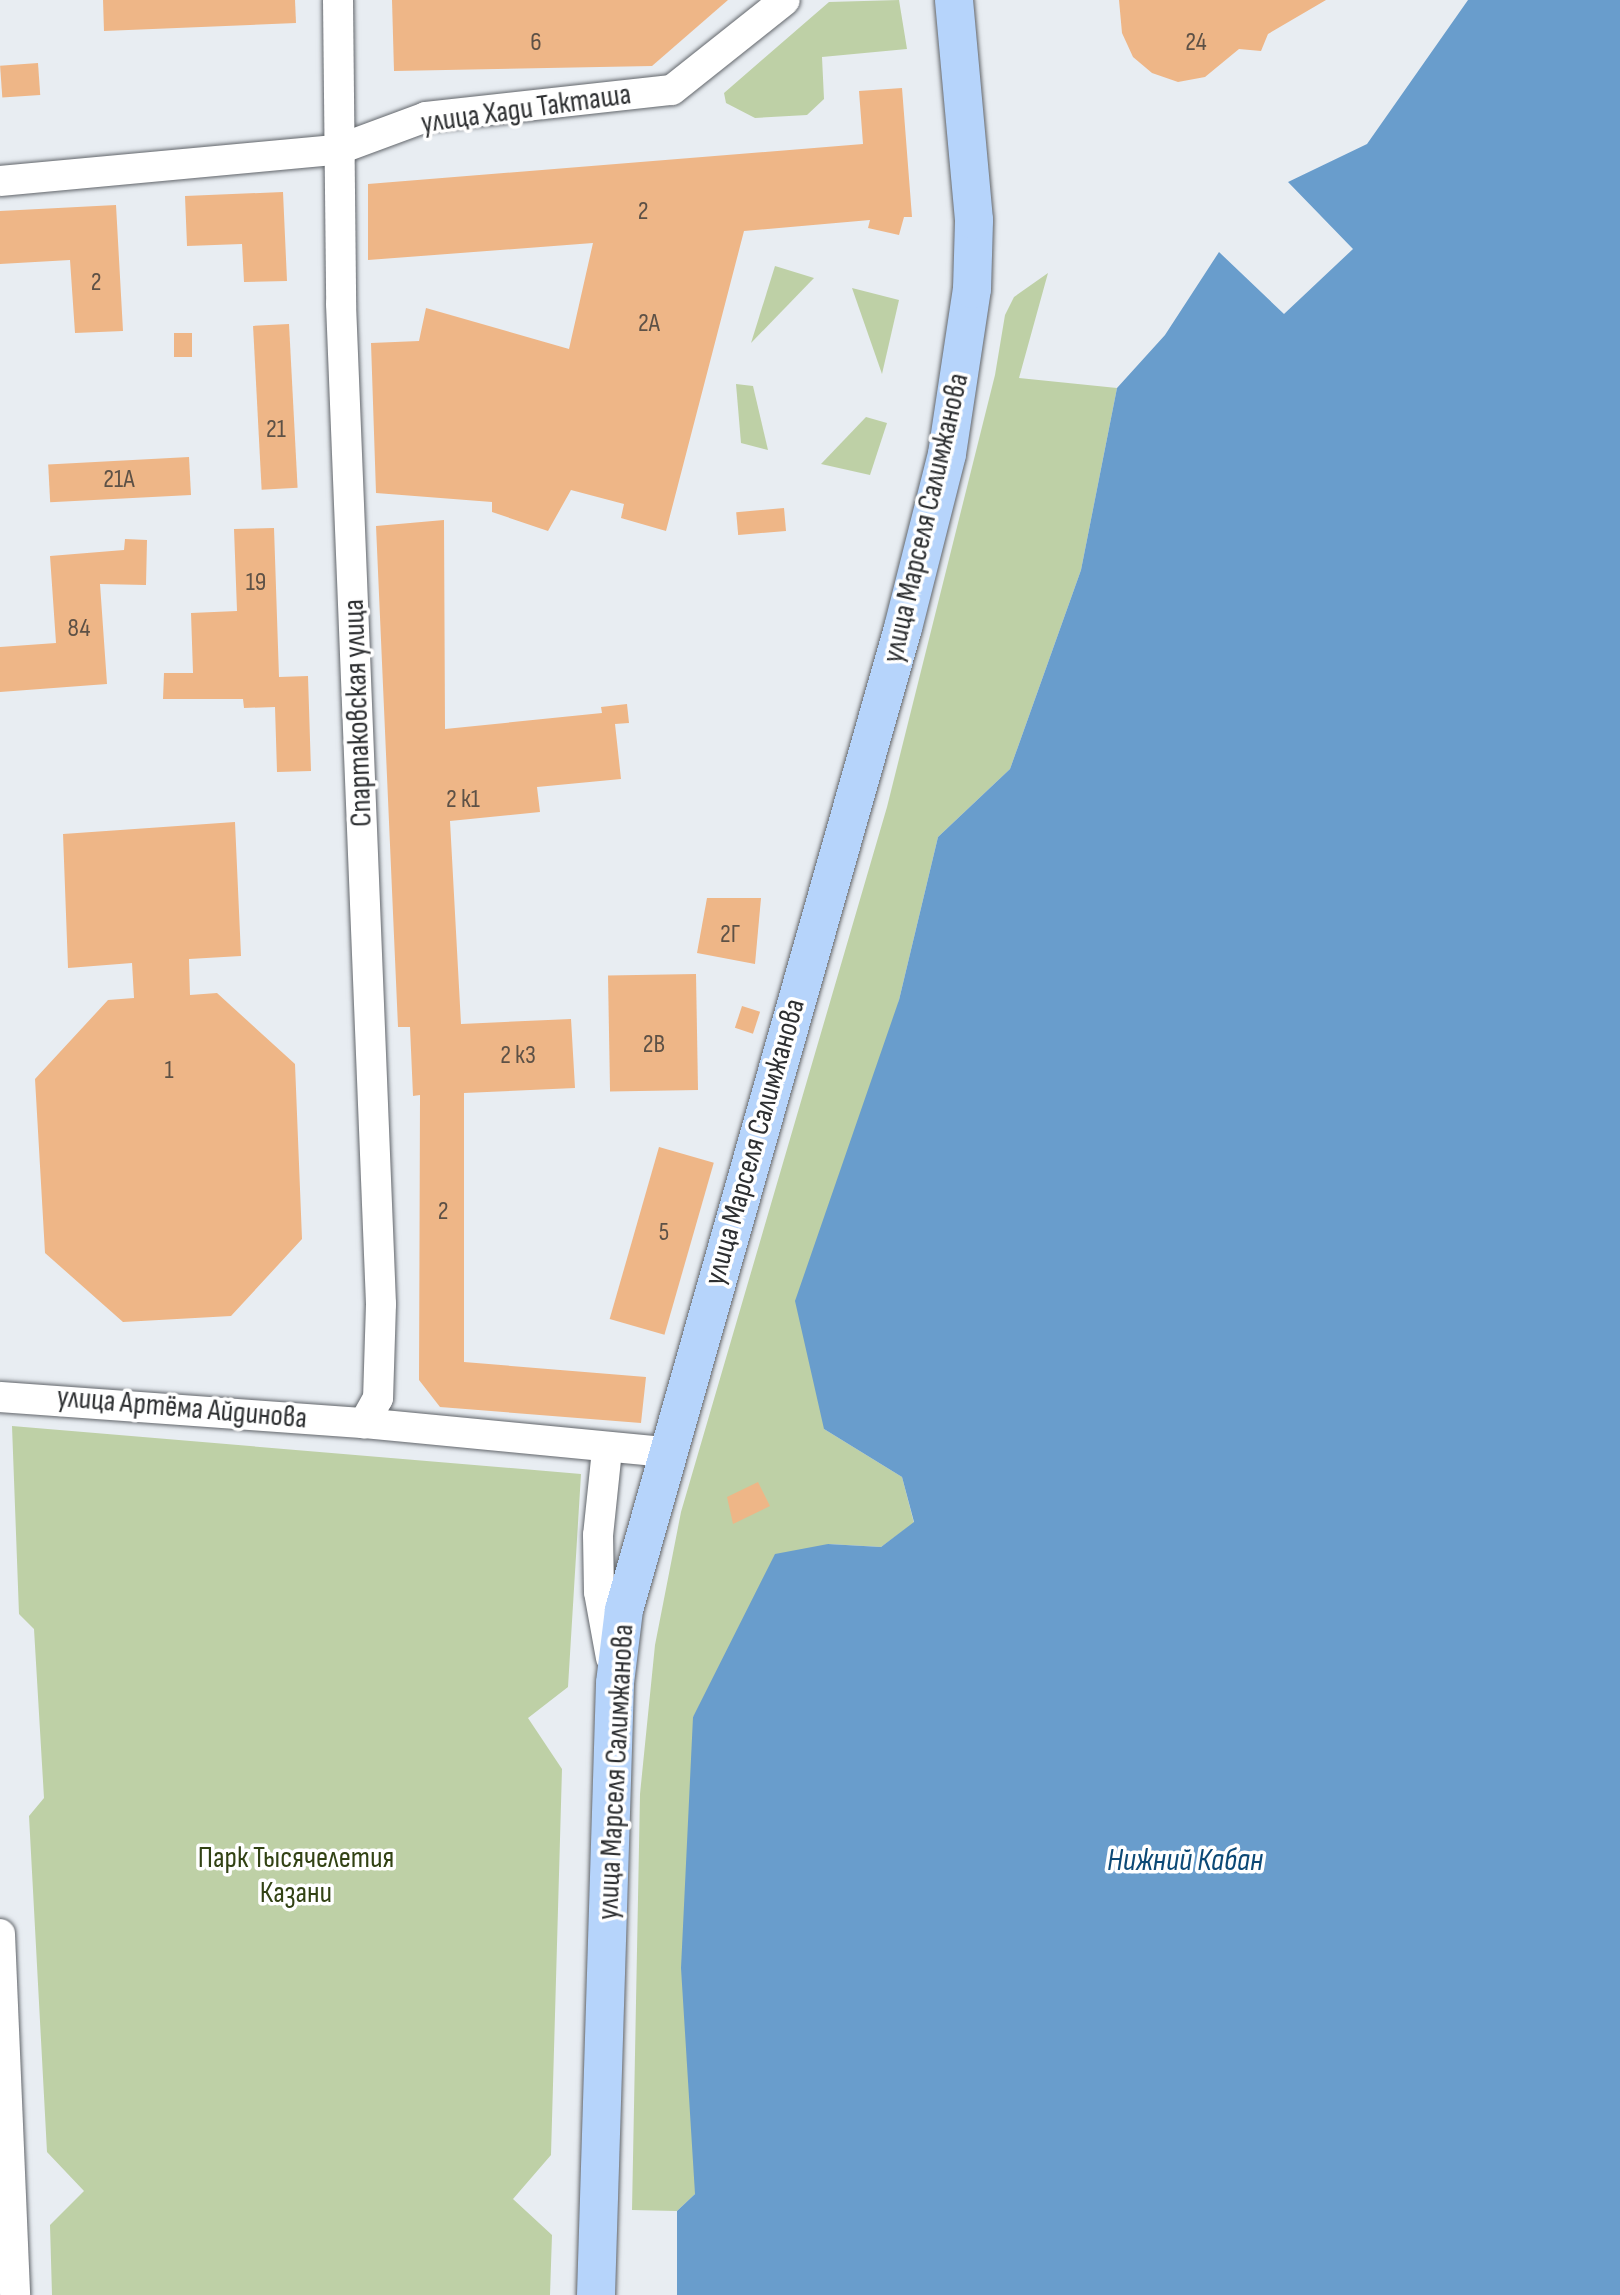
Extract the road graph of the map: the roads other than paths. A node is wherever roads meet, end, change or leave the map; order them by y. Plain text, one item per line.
1 (338, 0) edge
2 (785, 0) edge
3 (954, 0) edge
4 (978, 0) edge
5 (337, 150) junction
6 (0, 181) edge
7 (0, 1397) edge
8 (364, 1423) junction
9 (607, 1450) junction
10 (667, 1452) junction
11 (615, 1683) junction
12 (0, 1934) edge
13 (15, 2295) edge
14 (596, 2295) edge
15 (617, 2295) edge

1 - 5 street, Спартаковская улица
2 - 5 street, улица Хади Такташа
3 - 10 main road, улица Марселя Салимжанова
4 - 15 main road
5 - 6 street, улица Хади Такташа
5 - 8 street, Спартаковская улица
7 - 8 street, улица Артёма Айдинова
8 - 9 street, улица Артёма Айдинова
9 - 10 street, улица Артёма Айдинова
9 - 11 street
10 - 11 main road, улица Марселя Салимжанова
11 - 14 main road, улица Марселя Салимжанова
12 - 13 street

